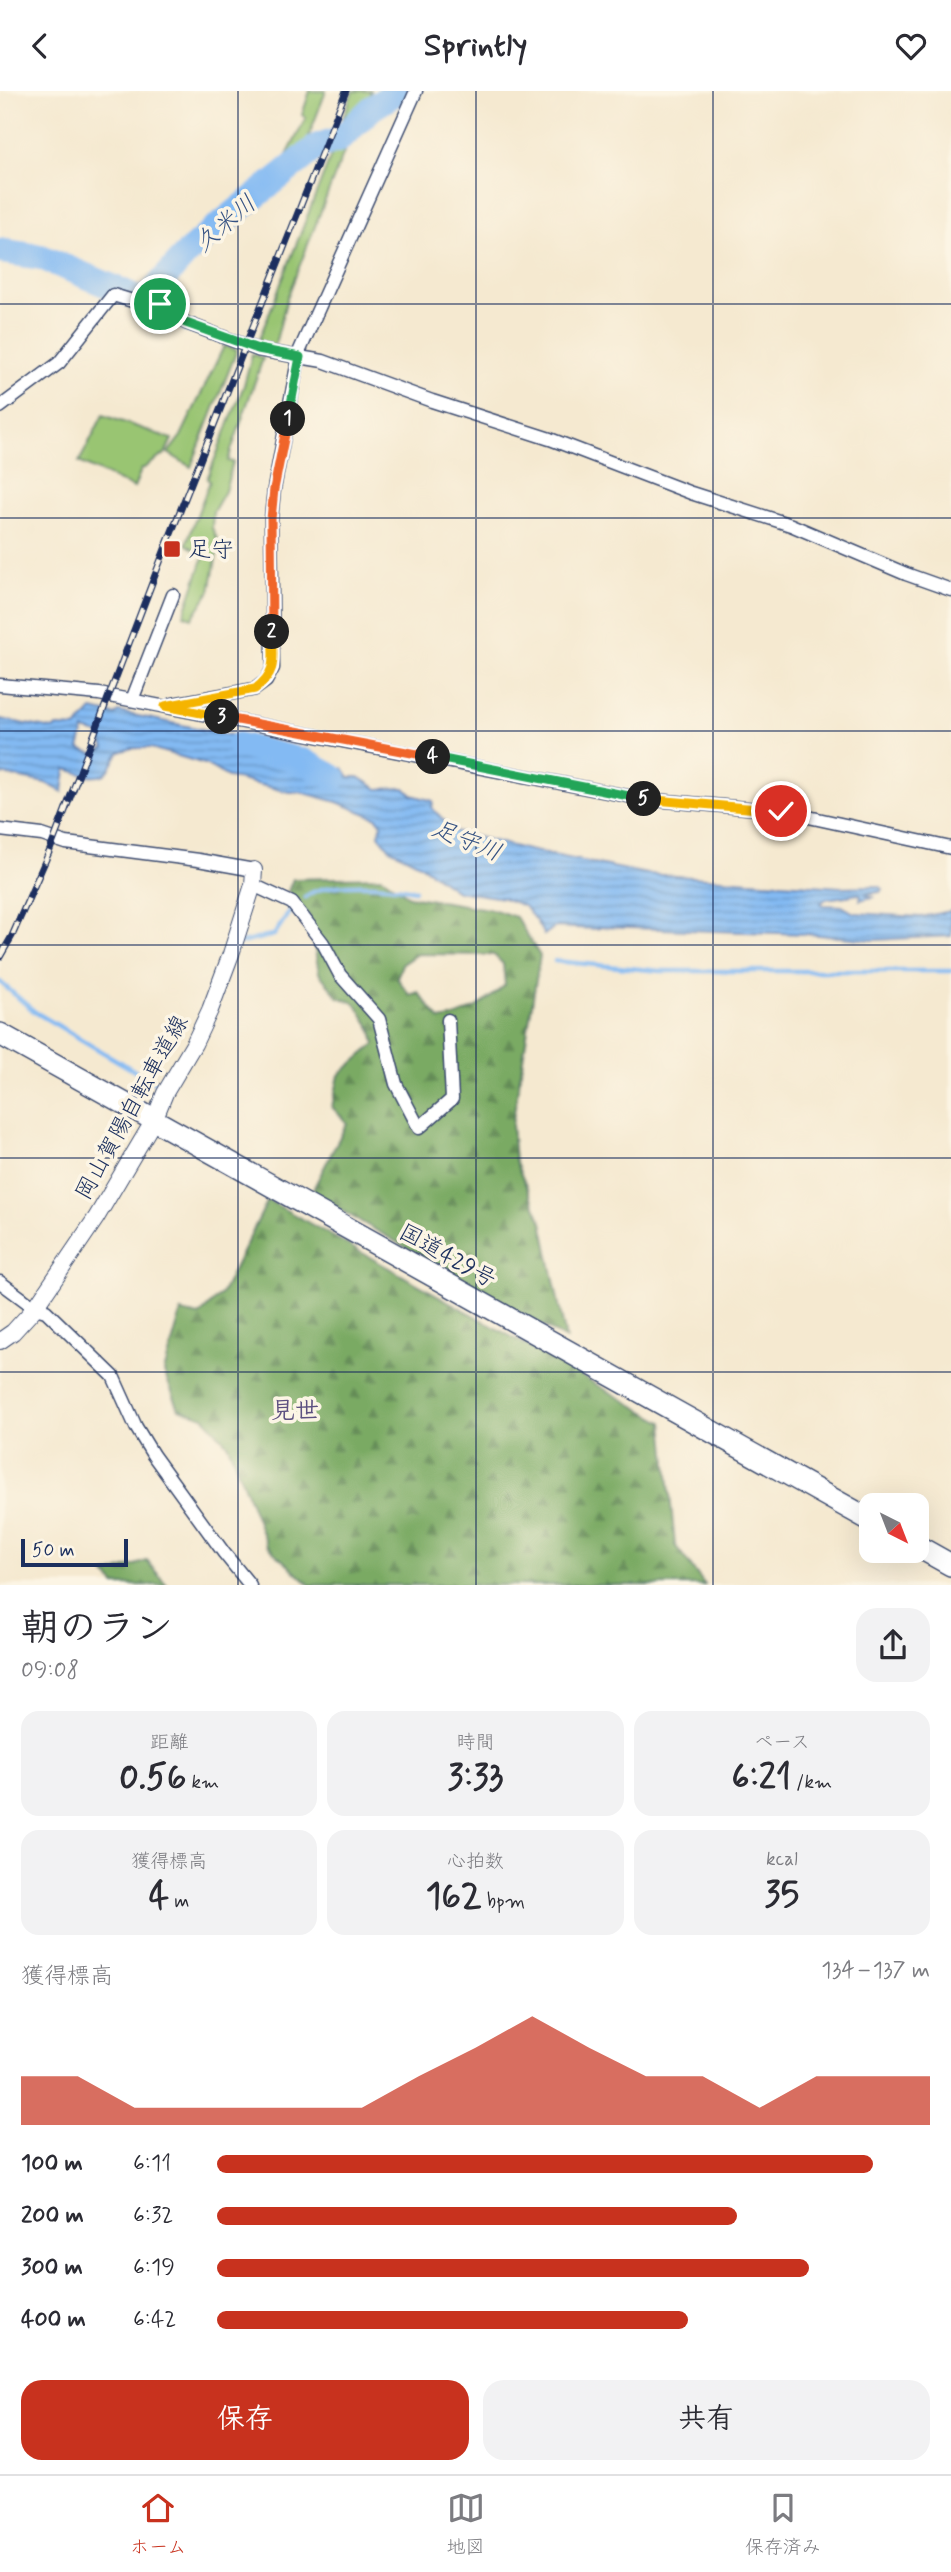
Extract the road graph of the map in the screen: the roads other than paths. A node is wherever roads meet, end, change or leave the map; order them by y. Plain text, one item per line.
1 (416, 91) edge
2 (300, 357) junction
3 (0, 407) edge
4 (951, 590) edge
5 (173, 595) dead end
6 (0, 685) edge
7 (132, 700) junction
8 (165, 706) junction
9 (0, 830) edge
10 (951, 848) edge
11 (253, 877) junction
12 (448, 1020) dead end
13 (0, 1034) edge
14 (154, 1120) junction
15 (0, 1282) edge
16 (34, 1308) junction
17 (0, 1341) edge
18 (859, 1514) edge
19 (929, 1553) edge
20 (951, 1565) edge
21 (250, 1585) edge

1 - 2 street
2 - 3 street
2 - 4 street
2 - 8 street
5 - 7 street
6 - 7 street
7 - 8 street
8 - 10 street
9 - 11 street
11 - 12 street
11 - 14 main road, 岡山賀陽自転車道線
13 - 14 highway, 国道429号
14 - 16 main road, 岡山賀陽自転車道線
14 - 18 highway, 国道429号
15 - 16 street
16 - 17 main road, 岡山賀陽自転車道線
16 - 21 street
19 - 20 highway

